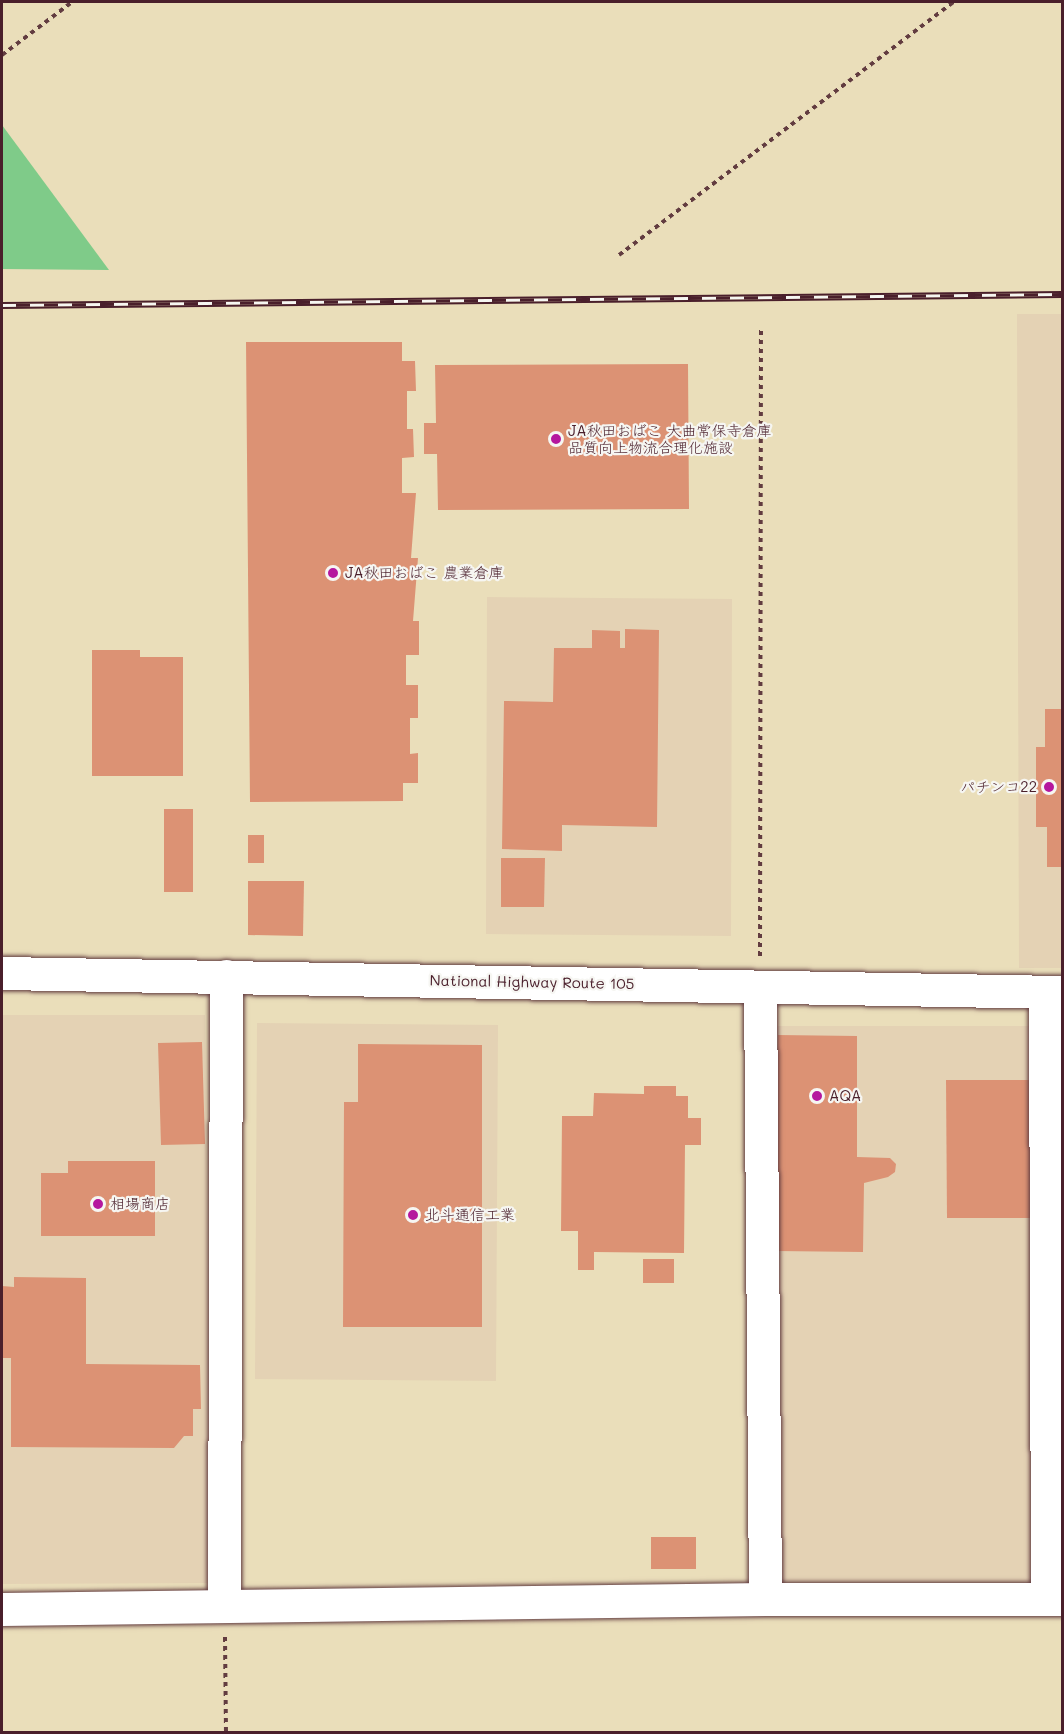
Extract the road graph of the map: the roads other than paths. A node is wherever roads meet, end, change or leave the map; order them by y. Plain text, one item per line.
1 (2, 973) edge
2 (226, 975) junction
3 (760, 987) junction
4 (1054, 992) edge
5 (765, 1599) junction
6 (1055, 1599) edge
7 (224, 1606) junction
8 (2, 1609) edge

1 - 2 main road, National Highway Route 105
2 - 3 main road, National Highway Route 105
2 - 7 main road
3 - 4 main road, National Highway Route 105
3 - 5 main road
4 - 6 main road
5 - 6 main road
5 - 7 main road
7 - 8 main road

